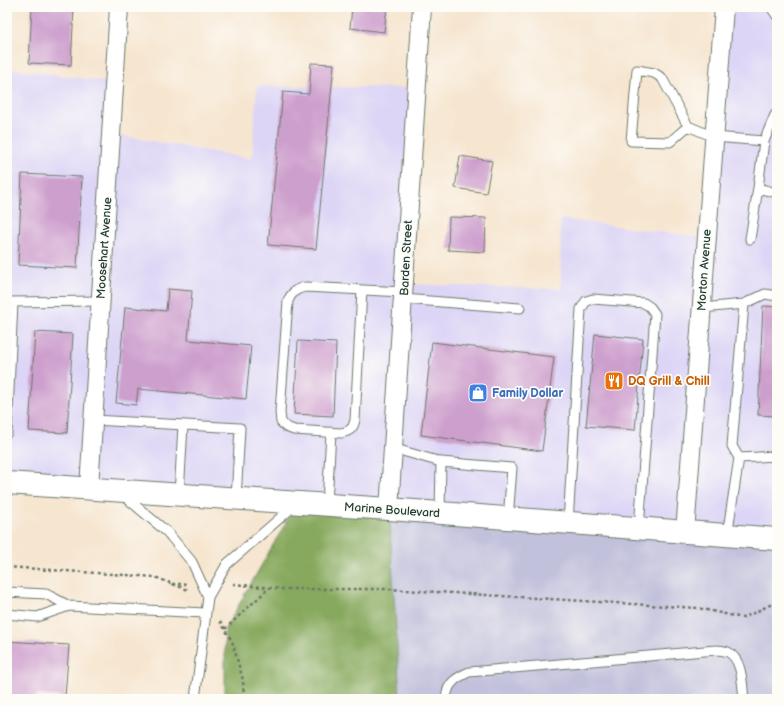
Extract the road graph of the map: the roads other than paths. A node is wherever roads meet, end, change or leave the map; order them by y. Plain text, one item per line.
1 (119, 7) edge
2 (422, 7) edge
3 (724, 7) edge
4 (771, 7) edge
5 (777, 16) edge
6 (777, 116) edge
7 (688, 126) junction
8 (714, 137) junction
9 (764, 141) junction
10 (758, 188) junction
11 (777, 193) edge
12 (750, 239) dead end
13 (362, 290) junction
14 (403, 296) junction
15 (777, 296) edge
16 (101, 301) junction
17 (10, 302) edge
18 (744, 304) junction
19 (520, 308) dead end
20 (702, 308) junction
21 (93, 420) junction
22 (183, 425) junction
23 (331, 432) junction
24 (7, 433) edge
25 (392, 448) junction
26 (777, 456) edge
27 (739, 458) junction
28 (441, 462) junction
29 (7, 482) edge
30 (88, 488) junction
31 (118, 490) junction
32 (179, 494) junction
33 (236, 499) junction
34 (297, 503) junction
35 (328, 505) junction
36 (389, 509) junction
37 (440, 514) junction
38 (508, 519) junction
39 (568, 524) junction
40 (639, 530) junction
41 (685, 533) junction
42 (727, 536) junction
43 (777, 540) edge
44 (7, 592) edge
45 (208, 597) junction
46 (69, 606) junction
47 (206, 613) junction
48 (7, 614) edge
49 (195, 699) edge
50 (446, 699) edge
51 (744, 699) edge

1 - 16 street, Moosehart Avenue
2 - 14 street, Barden Street
3 - 8 street, Morton Avenue
4 - 5 lane
6 - 9 lane
7 - 7 lane
7 - 8 lane
8 - 9 lane
8 - 20 street, Morton Avenue
9 - 10 lane
10 - 11 lane
10 - 12 lane
13 - 14 lane
13 - 23 lane
13 - 23 lane
14 - 19 lane
14 - 25 street, Barden Street
15 - 18 lane
16 - 17 lane
16 - 21 street, Moosehart Avenue
17 - 24 lane
18 - 20 lane
18 - 27 lane
20 - 41 street, Morton Avenue
21 - 22 lane
21 - 30 street, Moosehart Avenue
22 - 32 lane
22 - 33 lane
23 - 35 lane
25 - 28 lane
25 - 36 street, Barden Street
26 - 27 lane
27 - 42 lane
28 - 37 lane
28 - 38 lane
29 - 30 main road, Marine Boulevard
30 - 31 main road, Marine Boulevard
31 - 32 main road, Marine Boulevard
31 - 45 lane
32 - 33 main road, Marine Boulevard
33 - 34 main road, Marine Boulevard
34 - 35 main road, Marine Boulevard
34 - 45 lane
35 - 36 main road, Marine Boulevard
36 - 37 main road, Marine Boulevard
37 - 38 main road, Marine Boulevard
38 - 39 main road, Marine Boulevard
39 - 40 main road, Marine Boulevard
39 - 40 lane
40 - 41 main road, Marine Boulevard
41 - 42 main road, Marine Boulevard
42 - 43 main road, Marine Boulevard
44 - 46 lane
45 - 47 lane
46 - 47 lane
46 - 48 lane
47 - 49 lane
50 - 51 lane

